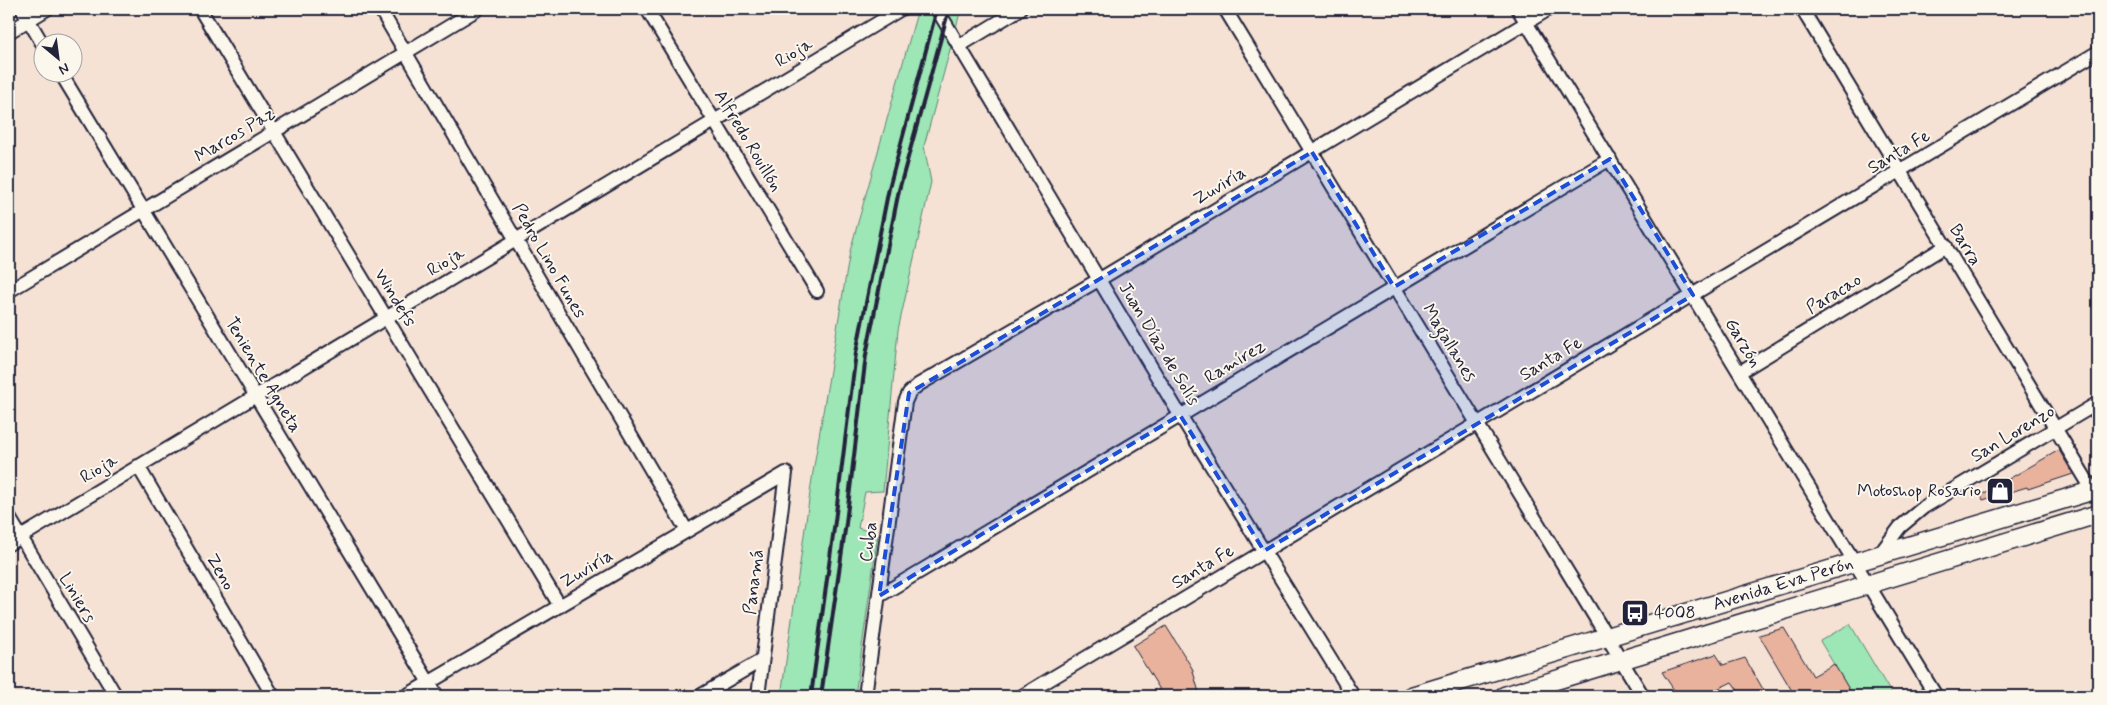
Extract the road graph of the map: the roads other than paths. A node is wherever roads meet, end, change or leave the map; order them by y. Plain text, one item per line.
1 (47, 9) edge
2 (200, 9) edge
3 (380, 9) edge
4 (478, 9) edge
5 (647, 9) edge
6 (901, 9) edge
7 (937, 9) edge
8 (1020, 9) edge
9 (1225, 9) edge
10 (1518, 9) edge
11 (1550, 9) edge
12 (1802, 9) edge
13 (2095, 9) edge
14 (25, 14) edge
15 (2098, 14) edge
16 (1526, 22) junction
17 (9, 32) edge
18 (36, 32) edge
19 (959, 46) junction
20 (406, 52) junction
21 (2098, 52) edge
22 (66, 82) edge
23 (716, 121) junction
24 (273, 132) junction
25 (1312, 152) junction
26 (1610, 159) junction
27 (1900, 171) junction
28 (142, 211) junction
29 (516, 240) junction
30 (1946, 246) junction
31 (1100, 279) junction
32 (1394, 288) junction
33 (9, 291) edge
34 (817, 291) dead end
35 (1693, 295) junction
36 (386, 318) junction
37 (1740, 372) junction
38 (909, 393) joint
39 (256, 396) junction
40 (2098, 403) edge
41 (1180, 416) junction
42 (1477, 424) junction
43 (2056, 429) junction
44 (138, 466) junction
45 (786, 473) joint
46 (2097, 493) edge
47 (2098, 514) edge
48 (9, 518) edge
49 (687, 531) junction
50 (14, 540) edge
51 (1264, 552) junction
52 (1879, 555) junction
53 (1856, 562) junction
54 (1869, 584) junction
55 (879, 596) junction
56 (560, 606) junction
57 (1608, 637) junction
58 (762, 660) junction
59 (1622, 661) junction
60 (429, 683) junction
61 (116, 696) edge
62 (273, 696) edge
63 (406, 696) edge
64 (437, 696) edge
65 (700, 696) edge
66 (758, 696) edge
67 (865, 696) edge
68 (1022, 696) edge
69 (1353, 696) edge
70 (1411, 696) edge
71 (1504, 696) edge
72 (1643, 696) edge
73 (1936, 696) edge

1 - 14 street
2 - 24 street, Windefs
3 - 20 street, Pedro Lino Funes
4 - 20 street, Marcos Paz
5 - 23 street, Alfredo Rouillón
6 - 23 street, Rioja
7 - 19 street, Juan Díaz de Solís
8 - 19 street
9 - 25 street, Magallanes
10 - 16 street, Garzón
11 - 16 street, Zuviría
12 - 27 street, Barra
13 - 15 street
14 - 17 street
14 - 18 street
16 - 25 street, Zuviría
16 - 26 street, Garzón
19 - 31 street, Juan Díaz de Solís
20 - 24 street, Marcos Paz
20 - 29 street, Pedro Lino Funes
21 - 27 street, Santa Fe
22 - 28 street, Teniente Agneta
23 - 29 street, Rioja
23 - 34 street, Alfredo Rouillón
24 - 28 street, Marcos Paz
24 - 36 street, Windefs
25 - 31 street, Zuviría
25 - 32 street, Magallanes
26 - 32 street, Ramírez
26 - 35 street, Garzón
27 - 30 street, Barra
27 - 35 street, Santa Fe
28 - 33 street, Marcos Paz
28 - 39 street, Teniente Agneta
29 - 36 street, Rioja
29 - 49 street, Pedro Lino Funes
30 - 37 street, Paracao
30 - 43 street, Barra
31 - 38 street, Zuviría
31 - 41 street, Juan Díaz de Solís
32 - 41 street, Ramírez
32 - 42 street, Magallanes
35 - 37 street, Garzón
35 - 42 street, Santa Fe
36 - 39 street, Rioja
36 - 56 street, Windefs
37 - 53 street, Garzón
38 - 55 street, Cuba
39 - 44 street, Rioja
39 - 60 street, Teniente Agneta
40 - 43 street, San Lorenzo
41 - 51 street, Juan Díaz de Solís
41 - 55 street, Ramírez
42 - 51 street, Santa Fe
42 - 57 street, Magallanes
43 - 46 street, Barra
43 - 52 street, San Lorenzo
44 - 50 street, Rioja
44 - 62 street, Zeno
45 - 49 street, Zuviría
45 - 58 street, Panamá
46 - 52 main road, Avenida Eva Perón
47 - 54 main road, Avenida Eva Perón
48 - 50 street, Liniers
49 - 56 street, Zuviría
50 - 61 street, Liniers
51 - 68 street, Santa Fe
51 - 69 street, Juan Díaz de Solís
52 - 53 main road, Avenida Eva Perón
53 - 54 street, Garzón
53 - 57 main road, Avenida Eva Perón
54 - 59 main road, Avenida Eva Perón
54 - 73 street, Garzón
55 - 67 street, Cuba
56 - 60 street, Zuviría
57 - 59 street, Magallanes
57 - 70 main road, Avenida Eva Perón
58 - 65 street
58 - 66 street, Panamá
59 - 71 main road, Avenida Eva Perón
59 - 72 street, Magallanes
60 - 63 street, Zuviría
60 - 64 street, Teniente Agneta

